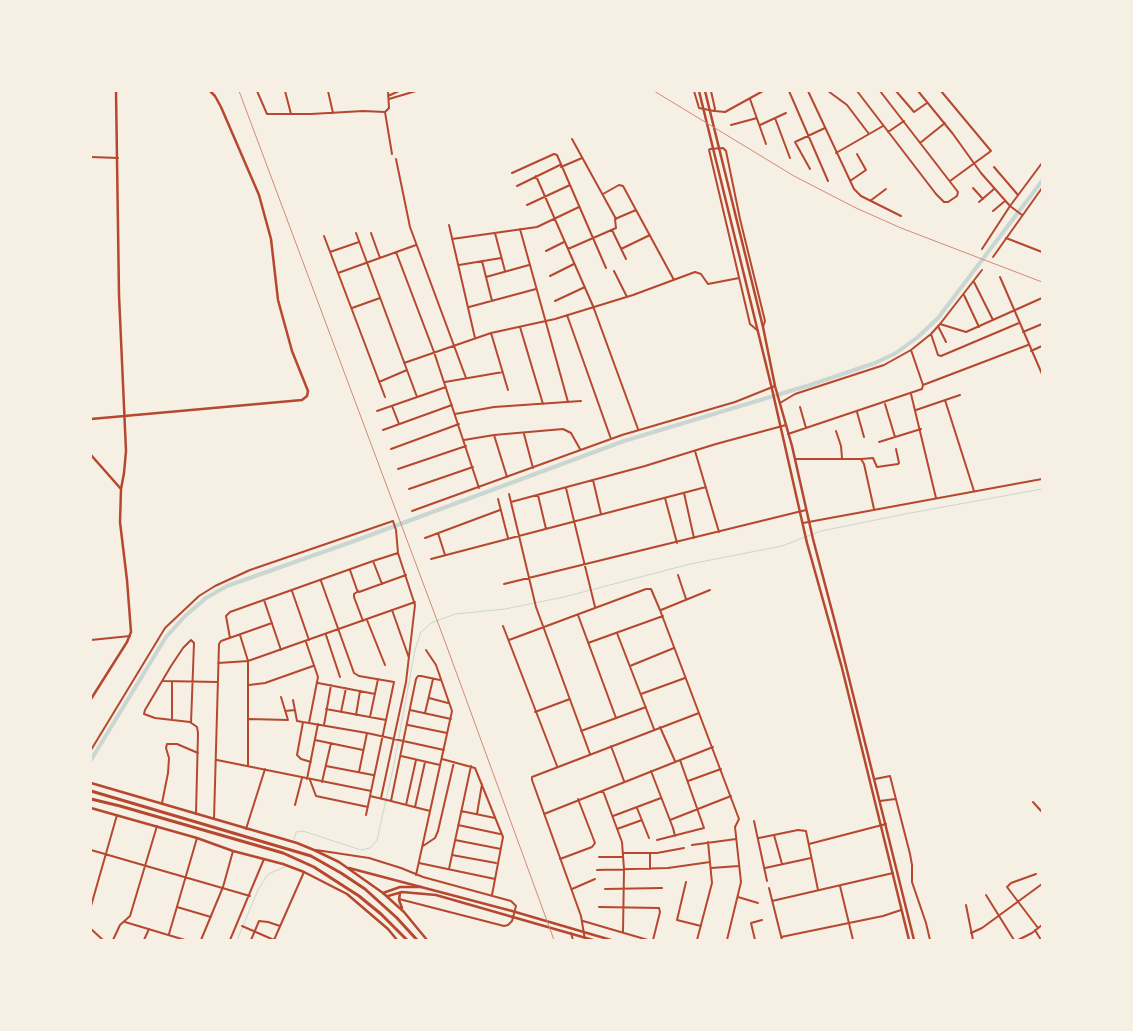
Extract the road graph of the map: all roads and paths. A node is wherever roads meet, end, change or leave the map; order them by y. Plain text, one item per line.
1 (116, 91) edge
2 (210, 91) edge
3 (215, 91) edge
4 (257, 91) edge
5 (285, 91) edge
6 (328, 91) edge
7 (388, 91) edge
8 (399, 91) edge
9 (416, 91) edge
10 (694, 91) edge
11 (699, 91) edge
12 (705, 91) edge
13 (711, 91) edge
14 (763, 91) edge
15 (789, 91) edge
16 (808, 91) edge
17 (828, 91) edge
18 (857, 91) edge
19 (880, 91) edge
20 (896, 91) edge
21 (918, 91) edge
22 (941, 91) edge
23 (215, 96) junction
24 (388, 98) junction
25 (750, 98) junction
26 (927, 103) junction
27 (715, 111) junction
28 (384, 112) junction
29 (786, 113) dead end
30 (291, 114) junction
31 (333, 114) junction
32 (757, 118) junction
33 (775, 118) junction
34 (904, 121) junction
35 (944, 124) junction
36 (760, 125) junction
37 (731, 126) dead end
38 (883, 126) junction
39 (825, 128) junction
40 (888, 132) junction
41 (869, 134) junction
42 (809, 135) junction
43 (572, 139) dead end
44 (920, 143) junction
45 (766, 144) dead end
46 (836, 153) junction
47 (392, 154) dead end
48 (857, 154) dead end
49 (91, 157) edge
50 (582, 157) junction
51 (118, 158) junction
52 (790, 158) dead end
53 (396, 159) dead end
54 (1042, 163) edge
55 (975, 164) junction
56 (561, 166) junction
57 (994, 167) dead end
58 (810, 169) dead end
59 (512, 173) dead end
60 (536, 176) junction
61 (828, 181) dead end
62 (850, 181) junction
63 (950, 181) junction
64 (570, 185) junction
65 (517, 186) dead end
66 (973, 188) dead end
67 (1042, 188) edge
68 (886, 189) dead end
69 (995, 189) junction
70 (604, 194) junction
71 (1018, 194) junction
72 (546, 197) junction
73 (983, 199) junction
74 (870, 201) junction
75 (1006, 201) junction
76 (979, 202) dead end
77 (527, 205) dead end
78 (1010, 206) junction
79 (579, 207) junction
80 (636, 210) junction
81 (994, 211) dead end
82 (1022, 215) junction
83 (901, 216) dead end
84 (554, 218) junction
85 (616, 219) junction
86 (449, 225) dead end
87 (520, 229) junction
88 (612, 229) junction
89 (356, 233) dead end
90 (371, 233) dead end
91 (494, 233) junction
92 (650, 235) junction
93 (324, 236) dead end
94 (593, 238) junction
95 (1006, 238) junction
96 (452, 239) junction
97 (359, 242) junction
98 (565, 242) junction
99 (416, 245) junction
100 (982, 248) dead end
101 (621, 249) junction
102 (546, 250) dead end
103 (568, 250) junction
104 (330, 252) junction
105 (396, 252) junction
106 (1042, 252) edge
107 (993, 257) dead end
108 (380, 258) junction
109 (501, 258) junction
110 (626, 259) dead end
111 (482, 261) junction
112 (367, 263) junction
113 (574, 264) junction
114 (458, 265) junction
115 (530, 265) junction
116 (606, 268) dead end
117 (982, 270) dead end
118 (614, 271) dead end
119 (505, 272) junction
120 (338, 273) junction
121 (486, 276) junction
122 (550, 276) dead end
123 (1000, 277) dead end
124 (740, 278) junction
125 (674, 280) junction
126 (974, 281) junction
127 (585, 287) junction
128 (536, 289) junction
129 (964, 295) junction
130 (627, 297) junction
131 (380, 298) junction
132 (1042, 298) edge
133 (555, 300) dead end
134 (492, 301) junction
135 (593, 306) junction
136 (352, 308) junction
137 (468, 308) junction
138 (1014, 312) junction
139 (567, 315) junction
140 (993, 320) junction
141 (545, 321) junction
142 (1019, 323) junction
143 (1042, 324) edge
144 (939, 325) junction
145 (519, 326) junction
146 (763, 327) junction
147 (979, 327) junction
148 (757, 330) junction
149 (1023, 332) junction
150 (491, 333) junction
151 (931, 334) junction
152 (475, 338) junction
153 (946, 342) dead end
154 (453, 345) junction
155 (1028, 345) junction
156 (1042, 346) edge
157 (911, 350) junction
158 (1031, 351) junction
159 (434, 352) junction
160 (404, 363) junction
161 (407, 370) junction
162 (503, 372) junction
163 (1042, 374) edge
164 (466, 378) junction
165 (379, 382) junction
166 (444, 382) junction
167 (923, 385) junction
168 (446, 387) junction
169 (774, 388) junction
170 (508, 390) dead end
171 (911, 394) junction
172 (960, 395) dead end
173 (385, 397) dead end
174 (417, 397) junction
175 (944, 400) junction
176 (581, 401) dead end
177 (568, 402) junction
178 (884, 402) junction
179 (780, 403) junction
180 (452, 404) junction
181 (543, 404) junction
182 (392, 406) junction
183 (800, 407) dead end
184 (916, 410) junction
185 (378, 411) dead end
186 (857, 412) junction
187 (455, 414) junction
188 (124, 415) junction
189 (91, 419) edge
190 (399, 424) junction
191 (459, 424) junction
192 (786, 425) junction
193 (781, 427) junction
194 (806, 428) junction
195 (920, 429) junction
196 (383, 430) dead end
197 (638, 430) junction
198 (836, 431) dead end
199 (523, 433) junction
200 (788, 434) junction
201 (494, 435) junction
202 (864, 437) dead end
203 (895, 437) junction
204 (611, 439) junction
205 (464, 440) junction
206 (880, 442) dead end
207 (466, 446) junction
208 (391, 449) dead end
209 (896, 449) dead end
210 (580, 450) junction
211 (695, 450) junction
212 (91, 455) edge
213 (842, 458) junction
214 (794, 459) junction
215 (861, 459) junction
216 (472, 467) junction
217 (533, 468) junction
218 (398, 469) dead end
219 (507, 477) junction
220 (1042, 479) edge
221 (593, 480) junction
222 (706, 487) junction
223 (479, 488) junction
224 (566, 488) junction
225 (121, 489) junction
226 (409, 490) dead end
227 (974, 491) junction
228 (684, 493) junction
229 (509, 494) dead end
230 (538, 495) junction
231 (665, 498) junction
232 (936, 498) junction
233 (498, 499) dead end
234 (511, 502) junction
235 (874, 509) junction
236 (500, 510) junction
237 (806, 510) junction
238 (412, 511) dead end
239 (800, 512) junction
240 (601, 514) junction
241 (574, 522) junction
242 (808, 522) junction
243 (803, 523) junction
244 (546, 529) junction
245 (719, 532) junction
246 (438, 533) junction
247 (520, 536) junction
248 (424, 538) dead end
249 (508, 538) junction
250 (694, 538) junction
251 (677, 543) junction
252 (398, 554) junction
253 (445, 555) junction
254 (431, 559) dead end
255 (374, 561) junction
256 (584, 563) junction
257 (350, 570) junction
258 (406, 575) junction
259 (678, 575) dead end
260 (529, 578) junction
261 (321, 581) junction
262 (382, 584) junction
263 (504, 584) dead end
264 (710, 590) dead end
265 (292, 591) junction
266 (358, 591) junction
267 (686, 599) junction
268 (264, 600) junction
269 (415, 602) junction
270 (595, 608) junction
271 (392, 610) junction
272 (660, 610) junction
273 (578, 614) junction
274 (663, 616) junction
275 (367, 620) junction
276 (363, 621) junction
277 (272, 623) junction
278 (503, 626) dead end
279 (545, 628) junction
280 (339, 629) junction
281 (617, 633) junction
282 (239, 634) junction
283 (326, 635) junction
284 (130, 636) junction
285 (230, 638) junction
286 (91, 640) edge
287 (309, 640) junction
288 (509, 640) junction
289 (306, 642) junction
290 (588, 644) junction
291 (674, 648) junction
292 (281, 650) junction
293 (426, 650) dead end
294 (409, 659) junction
295 (248, 661) junction
296 (218, 662) junction
297 (314, 666) junction
298 (385, 666) dead end
299 (630, 666) junction
300 (340, 677) dead end
301 (433, 678) junction
302 (685, 678) junction
303 (378, 679) junction
304 (440, 680) junction
305 (162, 681) junction
306 (172, 682) junction
307 (193, 682) junction
308 (218, 682) junction
309 (318, 683) junction
310 (249, 685) junction
311 (331, 685) junction
312 (346, 688) junction
313 (360, 691) junction
314 (375, 694) junction
315 (641, 694) junction
316 (281, 697) dead end
317 (429, 698) junction
318 (91, 699) edge
319 (570, 699) junction
320 (293, 700) dead end
321 (450, 703) junction
322 (646, 707) junction
323 (326, 709) junction
324 (295, 710) junction
325 (410, 710) junction
326 (285, 711) junction
327 (341, 712) junction
328 (535, 712) junction
329 (699, 713) junction
330 (425, 714) junction
331 (356, 715) junction
332 (370, 717) junction
333 (249, 718) junction
334 (616, 718) junction
335 (451, 719) junction
336 (172, 720) junction
337 (386, 720) junction
338 (303, 722) junction
339 (191, 723) junction
340 (309, 723) junction
341 (318, 724) junction
342 (408, 725) junction
343 (323, 726) junction
344 (660, 727) junction
345 (655, 730) junction
346 (581, 731) junction
347 (367, 733) junction
348 (448, 733) junction
349 (382, 736) junction
350 (395, 739) junction
351 (315, 740) junction
352 (403, 741) junction
353 (331, 743) junction
354 (611, 746) junction
355 (712, 747) junction
356 (91, 750) edge
357 (363, 750) junction
358 (444, 750) junction
359 (198, 753) junction
360 (590, 754) junction
361 (401, 756) junction
362 (442, 759) junction
363 (217, 760) junction
364 (416, 760) junction
365 (680, 760) junction
366 (675, 761) junction
367 (311, 762) junction
368 (425, 762) junction
369 (454, 762) junction
370 (440, 765) junction
371 (248, 766) junction
372 (326, 766) junction
373 (471, 766) junction
374 (557, 766) junction
375 (721, 768) junction
376 (265, 769) junction
377 (651, 771) junction
378 (358, 773) junction
379 (374, 776) junction
380 (302, 778) junction
381 (309, 779) junction
382 (874, 780) junction
383 (624, 781) junction
384 (688, 781) junction
385 (322, 782) junction
386 (91, 783) edge
387 (482, 784) junction
388 (602, 790) junction
389 (371, 791) junction
390 (91, 792) edge
391 (370, 796) junction
392 (731, 796) junction
393 (661, 798) junction
394 (91, 799) edge
395 (382, 799) junction
396 (578, 799) junction
397 (895, 799) junction
398 (390, 800) junction
399 (880, 802) junction
400 (1034, 802) dead end
401 (162, 804) junction
402 (295, 805) dead end
403 (406, 805) junction
404 (368, 807) junction
405 (415, 807) junction
406 (637, 807) junction
407 (91, 808) edge
408 (698, 809) junction
409 (430, 811) junction
410 (461, 811) junction
411 (1042, 812) edge
412 (196, 814) junction
413 (477, 814) junction
414 (544, 814) junction
415 (117, 815) junction
416 (366, 815) dead end
417 (613, 816) junction
418 (495, 818) junction
419 (214, 820) junction
420 (642, 820) junction
421 (670, 820) junction
422 (754, 821) dead end
423 (886, 824) junction
424 (458, 825) junction
425 (157, 826) junction
426 (881, 826) junction
427 (246, 829) junction
428 (617, 830) junction
429 (501, 834) junction
430 (774, 835) junction
431 (675, 836) junction
432 (197, 838) junction
433 (649, 838) dead end
434 (759, 838) junction
435 (736, 839) junction
436 (455, 840) junction
437 (657, 840) dead end
438 (708, 842) junction
439 (809, 844) junction
440 (692, 845) dead end
441 (422, 847) junction
442 (684, 848) dead end
443 (501, 849) junction
444 (91, 850) edge
445 (314, 850) junction
446 (233, 852) junction
447 (623, 853) junction
448 (650, 853) junction
449 (106, 854) junction
450 (452, 855) junction
451 (623, 857) junction
452 (599, 858) dead end
453 (812, 858) junction
454 (264, 859) junction
455 (560, 859) junction
456 (710, 862) junction
457 (419, 863) junction
458 (498, 864) junction
459 (782, 864) junction
460 (146, 866) junction
461 (738, 866) junction
462 (348, 868) junction
463 (711, 868) junction
464 (765, 868) junction
465 (449, 869) junction
466 (624, 869) junction
467 (650, 869) junction
468 (597, 870) dead end
469 (304, 872) junction
470 (893, 873) junction
471 (1036, 874) dead end
472 (416, 875) junction
473 (186, 876) junction
474 (595, 878) dead end
475 (495, 879) junction
476 (767, 881) dead end
477 (686, 882) dead end
478 (1042, 884) edge
479 (840, 885) junction
480 (223, 887) junction
481 (421, 887) junction
482 (605, 888) dead end
483 (662, 888) dead end
484 (769, 888) dead end
485 (572, 889) junction
486 (624, 889) junction
487 (818, 890) junction
488 (383, 892) junction
489 (400, 893) junction
490 (986, 895) dead end
491 (250, 896) junction
492 (388, 896) junction
493 (491, 896) junction
494 (738, 897) junction
495 (398, 899) junction
496 (772, 901) junction
497 (1018, 902) junction
498 (758, 903) dead end
499 (966, 905) dead end
500 (91, 906) edge
501 (177, 907) junction
502 (624, 907) junction
503 (599, 908) dead end
504 (901, 910) junction
505 (404, 912) junction
506 (999, 916) junction
507 (211, 917) junction
508 (583, 920) junction
509 (762, 920) dead end
510 (124, 922) junction
511 (848, 923) junction
512 (1042, 925) edge
513 (242, 926) dead end
514 (280, 926) junction
515 (701, 926) junction
516 (91, 929) edge
517 (149, 929) junction
518 (1036, 929) junction
519 (254, 932) junction
520 (623, 932) junction
521 (571, 933) junction
522 (971, 933) junction
523 (169, 934) junction
524 (1026, 936) junction
525 (175, 938) edge
526 (781, 938) edge
527 (103, 940) edge
528 (113, 940) edge
529 (144, 940) edge
530 (185, 940) edge
531 (201, 940) edge
532 (230, 940) edge
533 (251, 940) edge
534 (274, 940) edge
535 (397, 940) edge
536 (406, 940) edge
537 (417, 940) edge
538 (427, 940) edge
539 (574, 940) edge
540 (585, 940) edge
541 (594, 940) edge
542 (611, 940) edge
543 (648, 940) edge
544 (653, 940) edge
545 (697, 940) edge
546 (727, 940) edge
547 (755, 940) edge
548 (853, 940) edge
549 (909, 940) edge
550 (914, 940) edge
551 (930, 940) edge
552 (973, 940) edge
553 (1014, 940) edge
554 (1018, 940) edge
555 (1025, 940) edge
556 (1041, 940) edge

1 - 51 main road
2 - 23 main road
3 - 23 main road
4 - 30 street
5 - 30 street
6 - 31 street
7 - 24 street
8 - 24 street
9 - 24 street
10 - 27 street
11 - 148 main road
12 - 146 main road
13 - 27 street
14 - 25 street
15 - 42 street
16 - 39 street
17 - 41 street
18 - 38 street
19 - 34 street
20 - 26 street
21 - 26 street
22 - 55 street
23 - 188 main road
24 - 28 street
25 - 27 street
25 - 32 street
26 - 35 street
28 - 31 street
28 - 47 street
29 - 33 street
30 - 31 street
32 - 36 street
32 - 37 street
33 - 36 street
33 - 52 street
34 - 40 street
34 - 44 street
35 - 44 street
35 - 55 street
36 - 45 street
38 - 40 street
38 - 41 street
39 - 42 street
39 - 46 street
40 - 63 street
41 - 46 street
42 - 58 street
42 - 61 street
43 - 50 street
44 - 63 street
46 - 62 street
48 - 62 street
49 - 51 street
50 - 56 street
50 - 70 street
51 - 188 main road
53 - 99 street
54 - 71 street
55 - 63 street
55 - 69 street
56 - 59 street
56 - 60 street
56 - 64 street
57 - 71 street
60 - 65 street
60 - 72 street
62 - 74 street
64 - 72 street
64 - 79 street
66 - 73 street
67 - 82 street
68 - 74 street
69 - 73 street
69 - 75 street
70 - 80 street
70 - 85 street
71 - 78 street
72 - 77 street
72 - 84 street
73 - 76 street
74 - 83 street
75 - 78 street
75 - 81 street
78 - 82 street
78 - 100 street
79 - 84 street
79 - 94 street
80 - 85 street
80 - 92 street
82 - 95 street
84 - 87 street
84 - 98 street
85 - 88 street
86 - 96 street
87 - 91 street
87 - 115 street
88 - 94 street
88 - 101 street
89 - 97 street
90 - 108 street
91 - 96 street
91 - 109 street
92 - 101 street
92 - 125 street
93 - 104 street
94 - 103 street
94 - 116 street
95 - 106 street
95 - 107 street
96 - 114 street
97 - 104 street
97 - 112 street
98 - 102 street
98 - 103 street
99 - 105 street
99 - 154 street
101 - 110 street
103 - 113 street
104 - 120 street
105 - 108 street
105 - 159 street
108 - 112 street
109 - 111 street
109 - 119 street
111 - 114 street
111 - 121 street
112 - 120 street
112 - 131 street
113 - 122 street
113 - 127 street
114 - 137 street
115 - 119 street
115 - 128 street
117 - 126 street
118 - 130 street
119 - 121 street
120 - 136 street
121 - 134 street
123 - 138 street
124 - 125 street
124 - 146 street
124 - 148 street
125 - 130 street
126 - 129 street
126 - 140 street
127 - 133 street
127 - 135 street
128 - 134 street
128 - 141 street
129 - 144 street
129 - 147 street
130 - 135 street
131 - 136 street
131 - 160 street
132 - 138 street
134 - 137 street
135 - 139 street
135 - 197 street
136 - 165 street
137 - 152 street
138 - 140 street
138 - 142 street
139 - 141 street
139 - 204 street
140 - 147 street
141 - 145 street
141 - 177 street
142 - 149 street
142 - 151 street
143 - 149 street
144 - 147 street
144 - 151 street
144 - 153 street
145 - 150 street
145 - 181 street
146 - 169 main road
148 - 169 main road
149 - 155 street
150 - 152 street
150 - 162 street
151 - 157 street
152 - 154 street
154 - 159 street
154 - 164 street
155 - 158 street
155 - 167 street
156 - 158 street
157 - 167 street
157 - 179 street
158 - 163 street
159 - 160 street
159 - 166 street
160 - 161 street
161 - 165 street
161 - 174 street
162 - 164 street
162 - 170 street
164 - 166 street
165 - 173 street
166 - 168 street
167 - 171 street
168 - 174 street
168 - 180 street
169 - 179 main road
169 - 193 main road
169 - 197 street
171 - 178 street
171 - 184 street
172 - 175 street
174 - 182 street
175 - 184 street
175 - 227 street
176 - 177 street
177 - 181 street
178 - 186 street
178 - 203 street
179 - 192 main road
180 - 187 street
180 - 190 street
181 - 187 street
182 - 185 street
182 - 190 street
183 - 194 street
184 - 195 street
186 - 194 street
186 - 202 street
187 - 191 street
188 - 189 main road
188 - 225 main road
190 - 196 street
191 - 205 street
191 - 208 street
192 - 193 street
192 - 200 main road
193 - 211 street
193 - 239 main road
194 - 200 street
195 - 203 street
195 - 232 street
197 - 204 street
198 - 213 street
199 - 201 street
199 - 210 street
199 - 217 street
200 - 214 main road
201 - 205 street
201 - 219 street
203 - 206 street
204 - 210 street
205 - 207 street
207 - 216 street
207 - 218 street
209 - 215 street
210 - 217 street
211 - 221 street
211 - 222 street
212 - 225 main road
213 - 214 street
213 - 215 street
214 - 237 main road
215 - 235 street
216 - 223 street
216 - 226 street
217 - 219 street
219 - 223 street
220 - 227 street
221 - 224 street
221 - 240 street
222 - 228 street
222 - 245 street
223 - 238 street
224 - 230 street
224 - 241 street
225 - 284 main road
227 - 232 street
228 - 231 street
228 - 250 street
229 - 234 street
230 - 234 street
230 - 244 street
231 - 240 street
231 - 251 street
232 - 235 street
233 - 236 street
234 - 247 street
235 - 242 street
236 - 246 street
236 - 249 street
237 - 239 street
237 - 242 main road
239 - 243 main road
239 - 245 street
240 - 241 street
241 - 244 street
241 - 256 street
242 - 243 street
242 - 382 main road
243 - 426 main road
244 - 247 street
245 - 250 street
246 - 248 street
246 - 253 street
247 - 249 street
247 - 260 street
249 - 253 street
250 - 251 street
251 - 256 street
252 - 255 street
252 - 258 street
252 - 356 street
253 - 254 street
255 - 257 street
255 - 262 street
256 - 260 street
256 - 270 street
257 - 261 street
257 - 266 street
258 - 262 street
258 - 269 street
259 - 267 street
260 - 263 street
260 - 279 street
261 - 265 street
261 - 280 street
262 - 266 street
264 - 267 street
265 - 268 street
265 - 287 street
266 - 276 street
267 - 272 street
268 - 277 street
268 - 285 street
269 - 271 street
269 - 294 street
270 - 272 street
270 - 273 street
271 - 275 street
271 - 294 street
272 - 274 street
273 - 279 street
273 - 290 street
274 - 281 street
274 - 291 street
275 - 276 street
275 - 298 street
276 - 280 street
277 - 282 street
277 - 292 street
278 - 288 street
279 - 288 street
279 - 319 street
280 - 283 street
280 - 303 street
281 - 290 street
281 - 299 street
282 - 285 street
282 - 295 street
283 - 287 street
283 - 300 street
284 - 286 street
284 - 318 main road
285 - 296 street
287 - 289 street
288 - 328 street
289 - 292 street
289 - 297 street
290 - 334 street
291 - 299 street
291 - 302 street
292 - 295 street
293 - 304 street
294 - 350 street
295 - 296 street
295 - 310 street
296 - 308 street
297 - 309 street
297 - 310 street
299 - 315 street
301 - 304 street
301 - 317 street
301 - 325 street
302 - 315 street
302 - 329 street
303 - 314 street
303 - 337 street
304 - 321 street
305 - 306 street
305 - 307 street
305 - 336 street
306 - 307 street
306 - 336 street
307 - 308 street
307 - 339 street
308 - 363 street
309 - 311 street
309 - 340 street
310 - 333 street
311 - 312 street
311 - 323 street
312 - 313 street
312 - 327 street
313 - 314 street
313 - 331 street
314 - 332 street
315 - 322 street
316 - 326 street
317 - 321 street
317 - 330 street
319 - 328 street
319 - 346 street
320 - 324 street
321 - 335 street
322 - 334 street
322 - 345 street
323 - 327 street
323 - 343 street
324 - 326 street
324 - 338 street
325 - 330 street
325 - 342 street
326 - 333 street
327 - 331 street
328 - 374 street
329 - 344 street
329 - 355 street
330 - 335 street
331 - 332 street
332 - 337 street
333 - 371 street
334 - 346 street
335 - 348 street
336 - 339 street
337 - 349 street
338 - 340 street
338 - 367 street
339 - 359 street
340 - 341 street
341 - 343 street
341 - 351 street
342 - 348 street
342 - 352 street
343 - 347 street
344 - 345 street
344 - 366 street
345 - 354 street
346 - 360 street
347 - 349 street
347 - 357 street
348 - 358 street
349 - 350 street
349 - 379 street
350 - 352 street
350 - 395 street
351 - 353 street
351 - 367 street
352 - 358 street
352 - 361 street
353 - 357 street
353 - 372 street
354 - 360 street
354 - 383 street
355 - 365 street
355 - 375 street
357 - 378 street
358 - 362 street
359 - 401 street
359 - 412 street
360 - 374 street
361 - 364 street
361 - 398 street
362 - 369 street
362 - 370 street
363 - 371 street
363 - 419 street
364 - 368 street
364 - 403 street
365 - 366 street
365 - 384 street
366 - 377 street
367 - 381 street
368 - 370 street
368 - 405 street
369 - 373 street
369 - 441 street
370 - 409 street
371 - 376 street
372 - 378 street
372 - 385 street
373 - 387 street
373 - 410 street
374 - 414 street
375 - 384 street
375 - 392 street
376 - 380 street
376 - 427 street
377 - 383 street
377 - 393 street
378 - 379 street
379 - 389 street
380 - 381 street
380 - 402 street
381 - 385 street
381 - 404 street
382 - 397 street
382 - 399 main road
383 - 388 street
384 - 408 street
385 - 389 street
386 - 401 main road
387 - 413 street
387 - 418 street
388 - 396 street
388 - 417 street
389 - 391 street
390 - 537 highway
391 - 395 street
391 - 404 street
392 - 408 street
392 - 435 street
393 - 406 street
393 - 421 street
394 - 536 highway
395 - 398 street
396 - 414 street
396 - 455 street
397 - 399 street
397 - 551 street
398 - 403 street
399 - 423 main road
400 - 411 street
401 - 412 main road
403 - 405 street
404 - 416 street
405 - 409 street
406 - 417 street
406 - 420 street
407 - 415 main road
408 - 421 street
408 - 431 street
409 - 441 street
410 - 413 street
410 - 424 street
412 - 419 main road
413 - 418 street
414 - 455 street
415 - 425 main road
415 - 449 street
417 - 428 street
418 - 429 street
419 - 427 main road
420 - 428 street
420 - 433 street
421 - 431 street
422 - 434 street
423 - 426 street
423 - 550 main road
424 - 429 street
424 - 436 street
425 - 432 main road
425 - 460 street
426 - 439 street
426 - 470 main road
427 - 445 main road
428 - 447 street
429 - 443 street
430 - 434 street
430 - 439 street
430 - 459 street
431 - 437 street
432 - 446 main road
432 - 473 street
434 - 464 street
435 - 438 street
435 - 461 street
436 - 443 street
436 - 450 street
438 - 440 street
438 - 456 street
439 - 453 street
441 - 457 street
442 - 448 street
443 - 458 street
444 - 449 street
445 - 462 main road
445 - 472 street
446 - 454 main road
446 - 480 street
447 - 448 street
447 - 451 street
448 - 467 street
449 - 460 street
449 - 500 street
450 - 458 street
450 - 465 street
451 - 452 street
451 - 466 street
453 - 459 street
453 - 487 street
454 - 469 main road
454 - 491 street
455 - 485 street
456 - 463 street
456 - 467 street
457 - 465 street
457 - 472 street
458 - 475 street
459 - 464 street
460 - 473 street
460 - 510 street
461 - 463 street
461 - 494 street
462 - 481 main road
462 - 488 main road
463 - 515 street
464 - 476 street
465 - 475 street
466 - 467 street
466 - 468 street
466 - 486 street
469 - 514 street
469 - 535 main road
470 - 479 street
470 - 504 main road
471 - 497 street
472 - 493 street
473 - 480 street
473 - 501 street
474 - 485 street
475 - 493 street
477 - 515 street
478 - 497 street
479 - 487 street
479 - 511 street
480 - 491 street
480 - 507 street
481 - 488 main road
481 - 542 main road
482 - 486 street
483 - 486 street
484 - 496 street
485 - 508 street
486 - 502 street
487 - 496 street
488 - 492 main road
489 - 492 main road
489 - 495 main road
489 - 521 main road
490 - 506 street
491 - 532 street
492 - 505 main road
493 - 495 street
494 - 498 street
494 - 546 street
495 - 505 main road
496 - 526 street
497 - 506 street
497 - 518 street
499 - 522 street
501 - 507 street
501 - 523 street
502 - 503 street
502 - 520 street
502 - 544 street
504 - 511 street
504 - 549 main road
505 - 538 main road
506 - 522 street
506 - 553 street
507 - 531 street
508 - 520 street
508 - 540 street
509 - 547 street
510 - 517 street
510 - 528 street
511 - 526 street
511 - 548 street
512 - 518 street
513 - 519 street
514 - 519 street
514 - 534 street
515 - 545 street
516 - 527 street
517 - 523 street
517 - 529 street
518 - 524 street
518 - 556 street
519 - 533 street
519 - 534 street
520 - 543 street
521 - 539 street
521 - 541 main road
522 - 552 street
523 - 525 street
524 - 554 street
524 - 555 street
525 - 530 street

